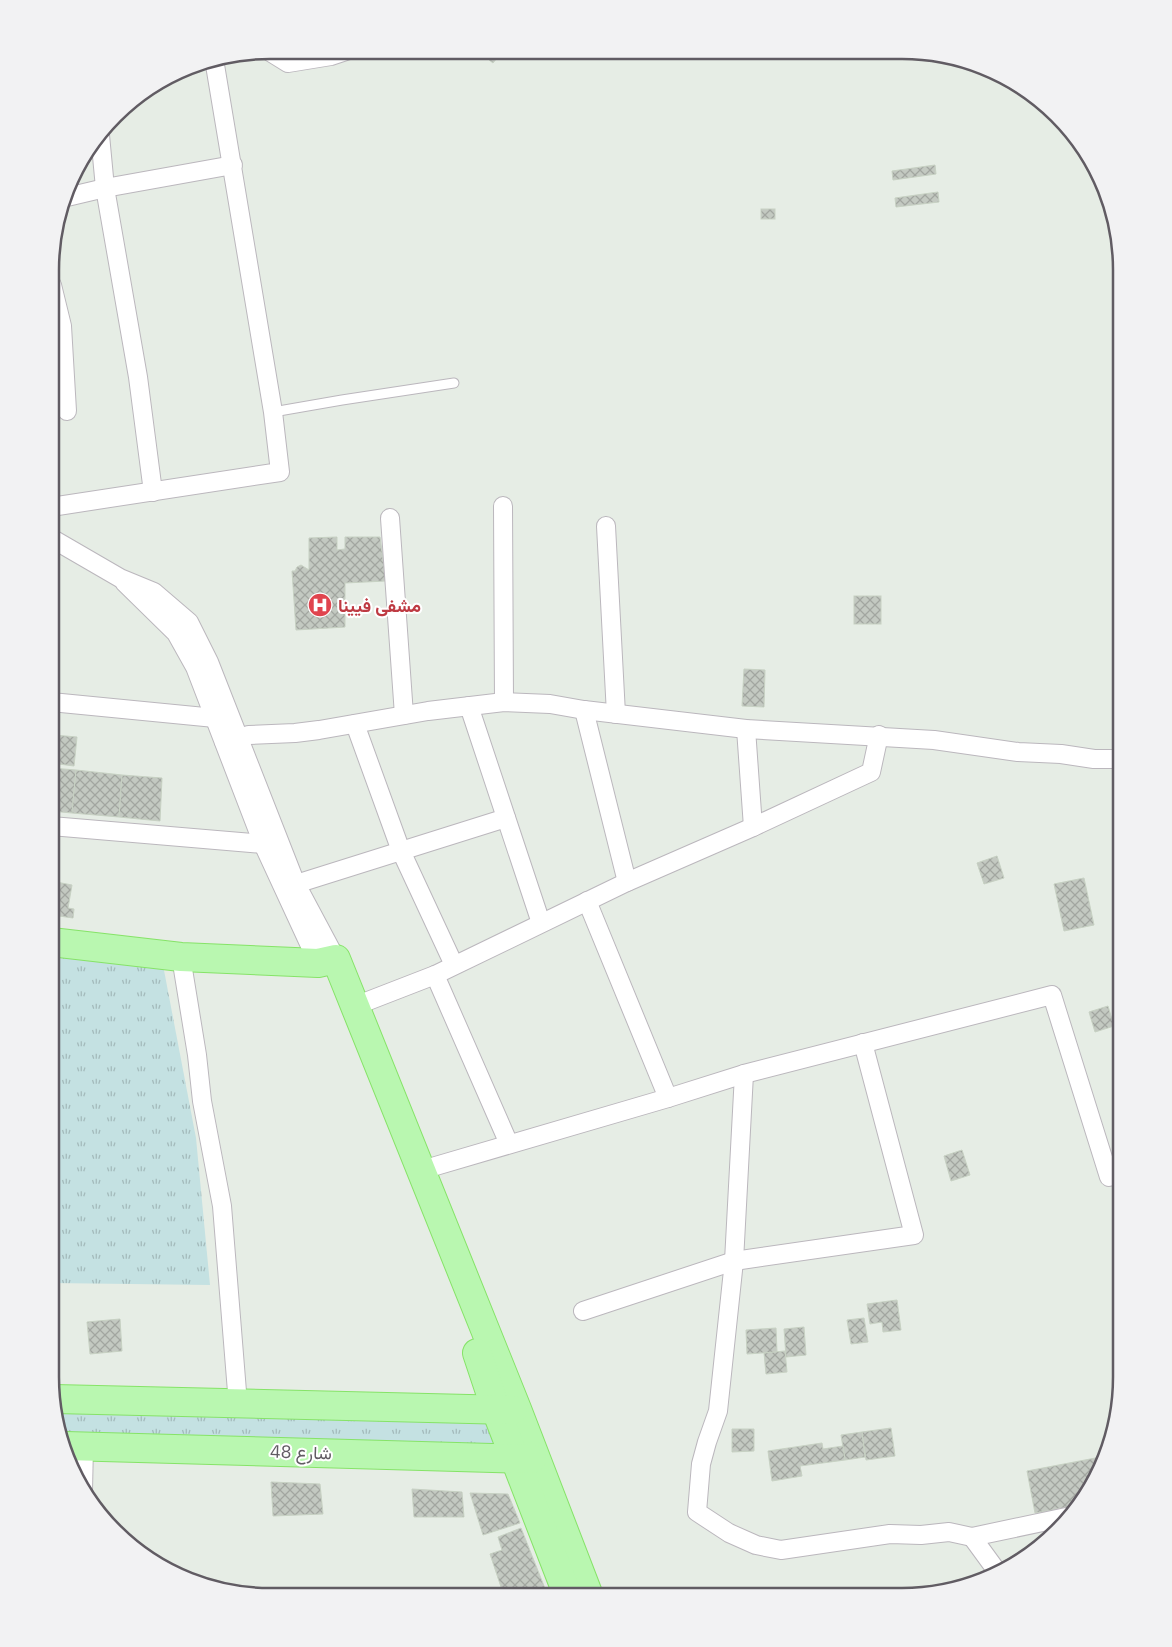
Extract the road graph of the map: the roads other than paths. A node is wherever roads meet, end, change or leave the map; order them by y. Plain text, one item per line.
1 (282, 59) edge
2 (313, 59) edge
3 (215, 66) edge
4 (101, 143) edge
5 (233, 165) junction
6 (105, 188) junction
7 (72, 196) edge
8 (59, 314) edge
9 (454, 383) dead end
10 (67, 411) dead end
11 (273, 412) junction
12 (154, 492) junction
13 (59, 506) edge
14 (503, 506) dead end
15 (390, 518) dead end
16 (606, 526) dead end
17 (59, 545) edge
18 (120, 578) junction
19 (504, 702) junction
20 (59, 703) edge
21 (469, 706) junction
22 (584, 710) junction
23 (616, 714) junction
24 (404, 715) junction
25 (215, 718) junction
26 (355, 724) junction
27 (746, 729) junction
28 (878, 735) junction
29 (232, 739) junction
30 (1113, 759) edge
31 (506, 818) junction
32 (59, 827) edge
33 (753, 827) junction
34 (263, 844) junction
35 (401, 851) junction
36 (627, 882) junction
37 (296, 884) junction
38 (587, 902) junction
39 (541, 923) junction
40 (59, 943) edge
41 (181, 957) junction
42 (327, 961) junction
43 (454, 965) junction
44 (435, 974) junction
45 (355, 1006) junction
46 (862, 1043) junction
47 (744, 1074) junction
48 (668, 1098) junction
49 (509, 1144) junction
50 (422, 1170) junction
51 (1109, 1178) dead end
52 (734, 1261) junction
53 (583, 1311) dead end
54 (60, 1399) edge
55 (238, 1404) junction
56 (506, 1410) junction
57 (75, 1446) edge
58 (525, 1459) junction
59 (79, 1469) edge
60 (1058, 1519) edge
61 (972, 1537) junction
62 (994, 1568) edge
63 (565, 1588) edge
64 (585, 1588) edge

1 - 2 street
3 - 5 street
4 - 6 street
5 - 6 street
5 - 11 street
6 - 7 street
6 - 12 street
8 - 10 street
9 - 11 lane
11 - 12 street
12 - 13 street
14 - 19 street
15 - 24 street
16 - 23 street
17 - 18 street
18 - 25 street
18 - 29 street
19 - 21 street
19 - 22 street
20 - 25 street
21 - 24 street
21 - 31 street
22 - 23 street
22 - 36 street
23 - 27 street
24 - 26 street
25 - 29 street
26 - 29 street
26 - 35 street
27 - 28 street
27 - 33 street
28 - 30 street
28 - 33 street
29 - 34 street
29 - 37 street
31 - 35 street
31 - 39 street
32 - 34 street
33 - 36 street
34 - 42 street
35 - 37 street
35 - 43 street
36 - 38 street
37 - 42 street
38 - 39 street
38 - 48 street
39 - 43 street
40 - 41 main road
41 - 42 main road
41 - 55 street
42 - 45 main road
42 - 56 main road
43 - 44 street
44 - 45 street
44 - 49 street
45 - 50 main road
46 - 47 street
46 - 51 street
46 - 52 street
47 - 48 street
47 - 52 street
48 - 49 street
49 - 50 street
50 - 56 main road
52 - 53 street
52 - 61 street
54 - 55 main road
55 - 56 main road
56 - 58 main road
57 - 58 main road, 48 شارع
57 - 59 street
58 - 63 main road
58 - 64 main road
60 - 61 street
61 - 62 street

